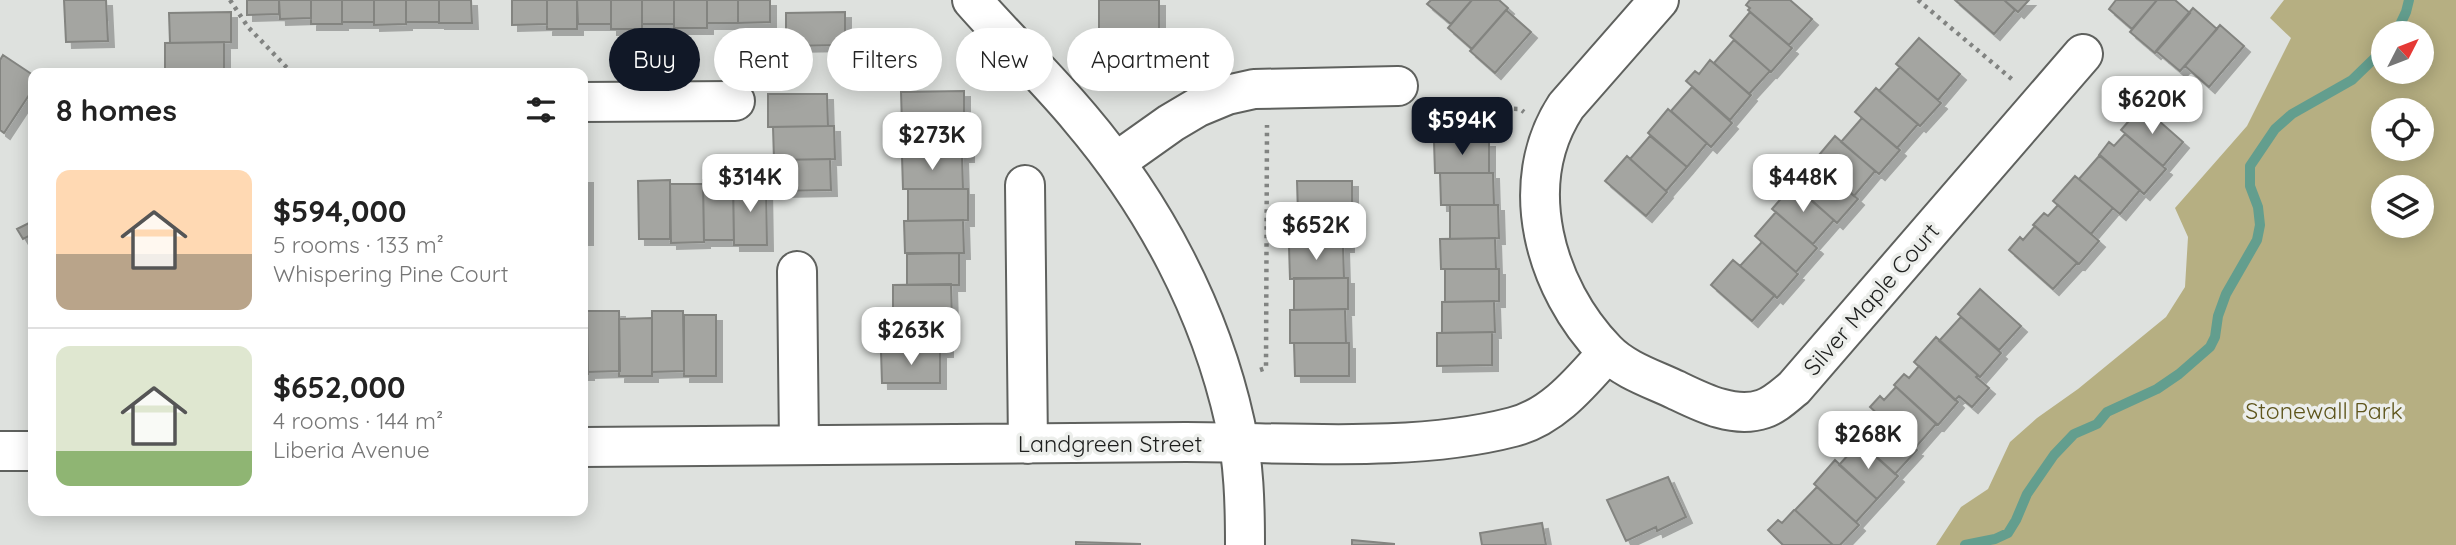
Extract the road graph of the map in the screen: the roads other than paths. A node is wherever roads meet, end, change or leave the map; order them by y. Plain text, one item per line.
1 (1658, 0) edge
2 (976, 1) edge
3 (2083, 54) dead end
4 (1398, 86) road end
5 (735, 101) dead end
6 (588, 102) edge
7 (1116, 162) junction
8 (1024, 185) dead end
9 (797, 271) dead end
10 (1607, 353) junction
11 (1238, 442) junction
12 (1028, 444) junction
13 (799, 445) junction
14 (588, 447) edge
15 (0, 451) edge
16 (28, 451) edge
17 (1245, 545) edge

1 - 10 street
2 - 7 street
3 - 10 street, Silver Maple Court
4 - 7 street
5 - 6 street
7 - 11 street
8 - 12 street
9 - 13 street
10 - 11 street, Landgreen Street
11 - 12 street, Landgreen Street
11 - 17 street
12 - 13 street, Landgreen Street
13 - 14 street, Landgreen Street
15 - 16 street

